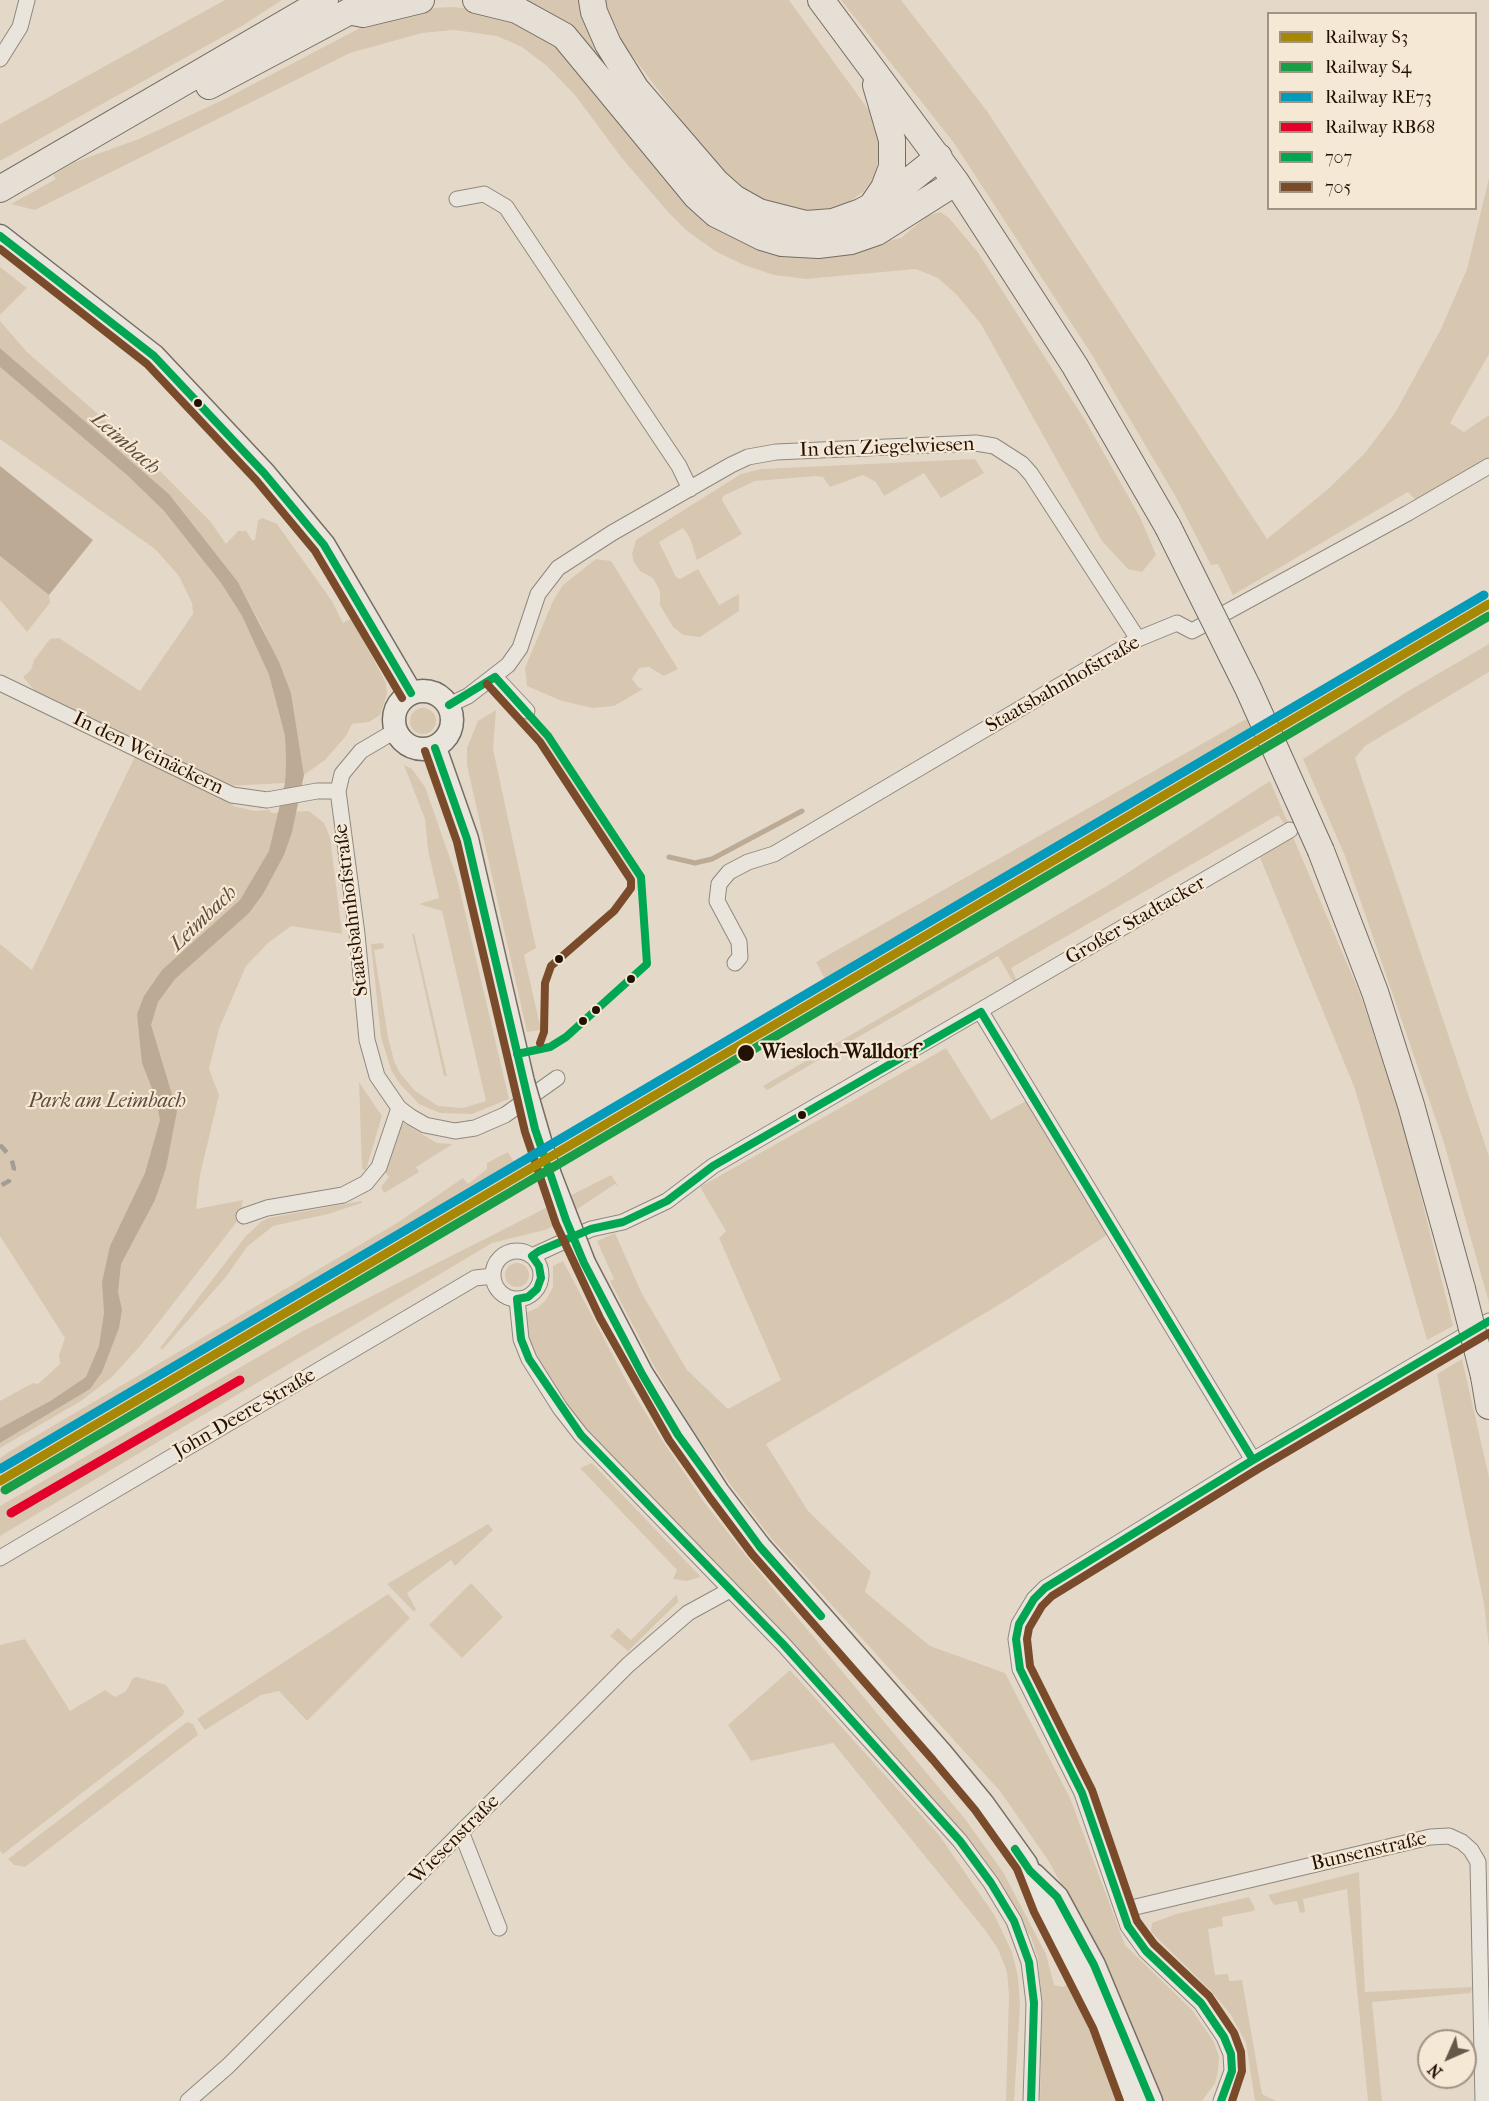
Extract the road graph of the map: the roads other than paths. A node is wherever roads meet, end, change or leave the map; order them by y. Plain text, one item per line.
1 (27, 0) edge
2 (325, 0) edge
3 (421, 0) edge
4 (476, 0) edge
5 (592, 0) edge
6 (821, 0) edge
7 (360, 6) edge
8 (0, 59) edge
9 (868, 62) junction
10 (78, 143) junction
11 (939, 157) junction
12 (956, 182) junction
13 (0, 189) edge
14 (457, 199) dead end
15 (872, 206) junction
16 (0, 236) edge
17 (1489, 466) edge
18 (690, 489) junction
19 (1138, 639) junction
20 (495, 677) junction
21 (0, 683) edge
22 (411, 693) junction
23 (449, 705) junction
24 (527, 711) dead end
25 (395, 731) junction
26 (435, 748) junction
27 (338, 791) junction
28 (1290, 830) dead end
29 (735, 963) dead end
30 (981, 1012) junction
31 (557, 1078) dead end
32 (399, 1108) junction
33 (244, 1216) dead end
34 (532, 1256) junction
35 (492, 1276) junction
36 (517, 1299) junction
37 (1489, 1321) edge
38 (1489, 1406) edge
39 (1253, 1460) junction
40 (0, 1558) edge
41 (730, 1590) junction
42 (462, 1834) junction
43 (1030, 1871) junction
44 (1123, 1910) junction
45 (499, 1928) dead end
46 (1225, 2100) edge
47 (188, 2101) edge
48 (1031, 2101) edge
49 (1131, 2101) edge
50 (1151, 2101) edge
51 (1483, 2101) edge

1 - 8 street
2 - 10 main road
3 - 7 main road
4 - 12 main road
5 - 15 main road
6 - 9 main road
7 - 10 main road
9 - 11 main road
9 - 15 main road
10 - 13 main road
11 - 12 main road
11 - 15 main road
12 - 38 main road, bridge
14 - 18 street
16 - 22 street
17 - 19 street, Staatsbahnhofstraße
18 - 19 street, In den Ziegelwiesen
18 - 20 street, In den Ziegelwiesen
19 - 29 street, Staatsbahnhofstraße
20 - 23 street, In den Ziegelwiesen
20 - 24 street
21 - 27 street, In den Weinäckern
22 - 23 street
22 - 25 street
23 - 26 street
25 - 26 street
25 - 27 street
26 - 43 street, bridge
27 - 32 street, Staatsbahnhofstraße
28 - 30 street, Großer Stadtacker
30 - 34 street, Großer Stadtacker
30 - 39 street
31 - 32 street, Staatsbahnhofstraße
32 - 33 street
34 - 35 street
34 - 36 street
35 - 36 street
35 - 40 street, John-Deere-Straße
36 - 41 street
37 - 39 street
39 - 44 street
41 - 42 street, Wiesenstraße
41 - 48 street
42 - 45 street
42 - 47 street, Wiesenstraße
43 - 49 street
43 - 50 street
44 - 46 street
44 - 51 street, Bunsenstraße

